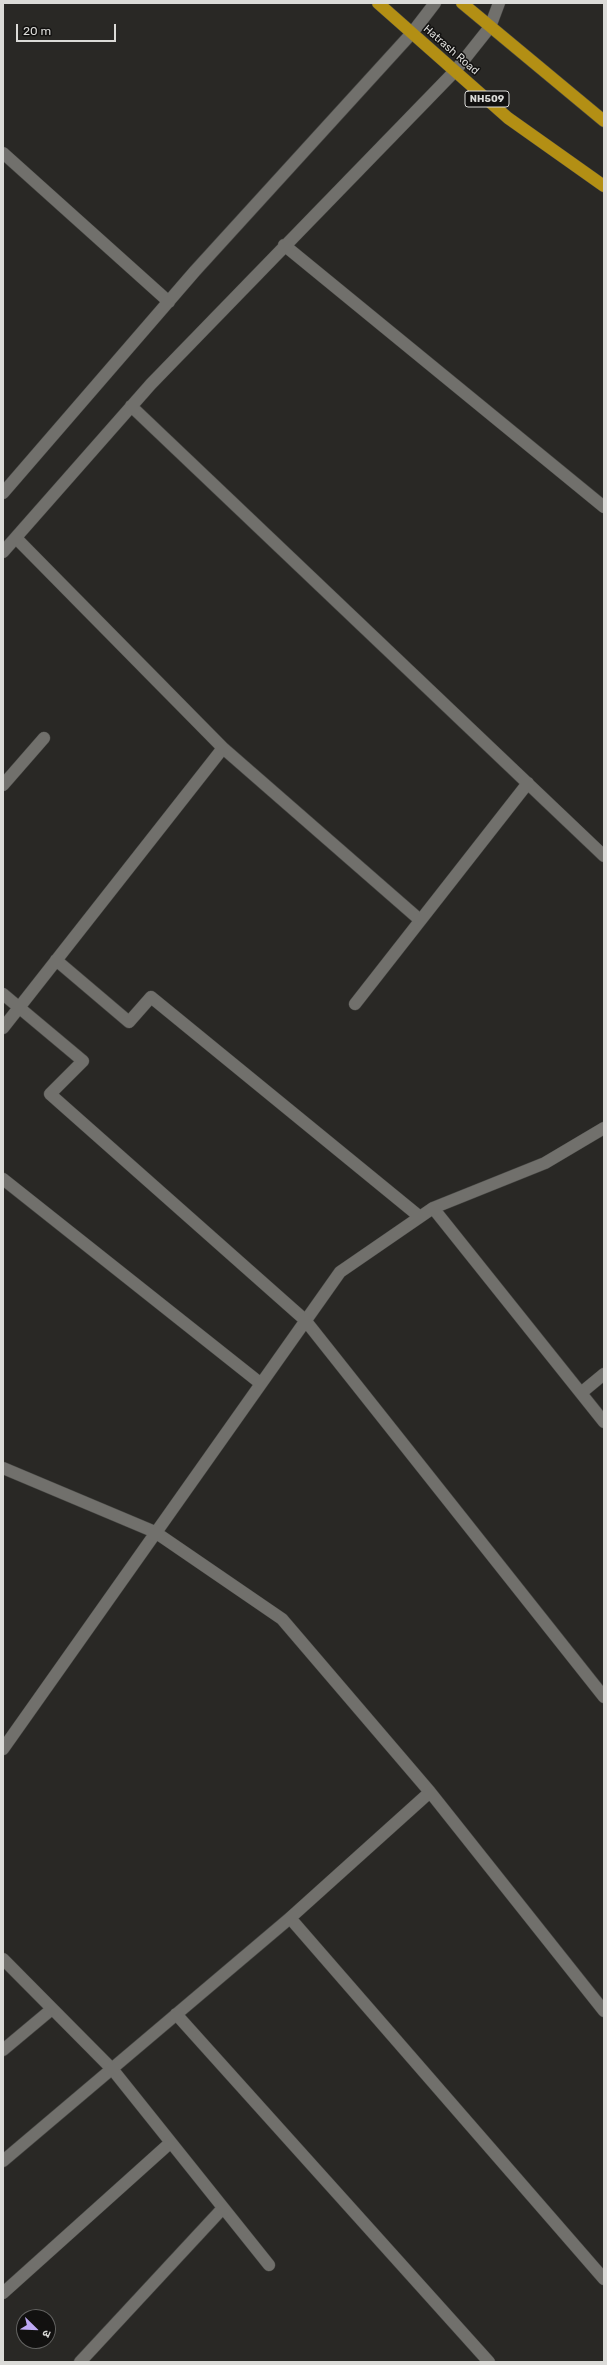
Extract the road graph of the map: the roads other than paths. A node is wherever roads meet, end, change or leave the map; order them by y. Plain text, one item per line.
1 (378, 3) edge
2 (435, 3) edge
3 (462, 3) edge
4 (500, 3) edge
5 (490, 27) junction
6 (412, 34) junction
7 (455, 71) junction
8 (604, 122) edge
9 (3, 153) edge
10 (604, 186) edge
11 (284, 244) junction
12 (169, 302) junction
13 (131, 406) junction
14 (3, 493) edge
15 (604, 507) edge
16 (16, 538) junction
17 (3, 552) edge
18 (44, 738) dead end
19 (222, 748) junction
20 (528, 783) junction
21 (3, 785) edge
22 (604, 856) edge
23 (420, 920) junction
24 (56, 960) junction
25 (3, 994) edge
26 (355, 1004) dead end
27 (19, 1008) junction
28 (3, 1028) edge
29 (604, 1128) edge
30 (3, 1179) edge
31 (433, 1208) junction
32 (420, 1217) junction
33 (305, 1320) junction
34 (604, 1374) edge
35 (260, 1383) junction
36 (581, 1393) junction
37 (604, 1422) edge
38 (4, 1472) edge
39 (156, 1532) junction
40 (604, 1697) edge
41 (3, 1749) edge
42 (430, 1792) junction
43 (290, 1918) junction
44 (3, 1960) edge
45 (52, 2009) junction
46 (604, 2011) edge
47 (176, 2014) junction
48 (3, 2050) edge
49 (113, 2070) junction
50 (170, 2142) junction
51 (3, 2161) edge
52 (223, 2208) junction
53 (269, 2265) dead end
54 (604, 2279) edge
55 (3, 2293) edge
56 (80, 2362) edge
57 (489, 2362) edge

1 - 6 highway, Hatrash Road / NH509
2 - 6 street
3 - 5 highway
4 - 5 street
5 - 7 street
5 - 8 highway
6 - 7 highway, Hatrash Road / NH509
6 - 12 street
7 - 10 highway, Hatrash Road / NH509
7 - 11 street
9 - 12 street
11 - 13 street
11 - 15 street
12 - 14 street
13 - 16 street
13 - 20 street
16 - 17 street
16 - 19 street
18 - 21 street
19 - 23 street
19 - 24 street
20 - 22 street
20 - 23 street
23 - 26 street
24 - 27 street
24 - 32 street
25 - 27 street
27 - 28 street
27 - 33 street
29 - 31 street
30 - 35 street
31 - 32 street
31 - 36 street
32 - 33 street
33 - 35 street
33 - 40 street
34 - 36 street
35 - 39 street
36 - 37 street
38 - 39 street
39 - 41 street
39 - 42 street
42 - 43 street
42 - 46 street
43 - 47 street
43 - 54 street
44 - 45 street
45 - 48 street
45 - 49 street
47 - 49 street
47 - 57 street
49 - 50 street
49 - 51 street
50 - 52 street
50 - 55 street
52 - 53 street
52 - 56 street

